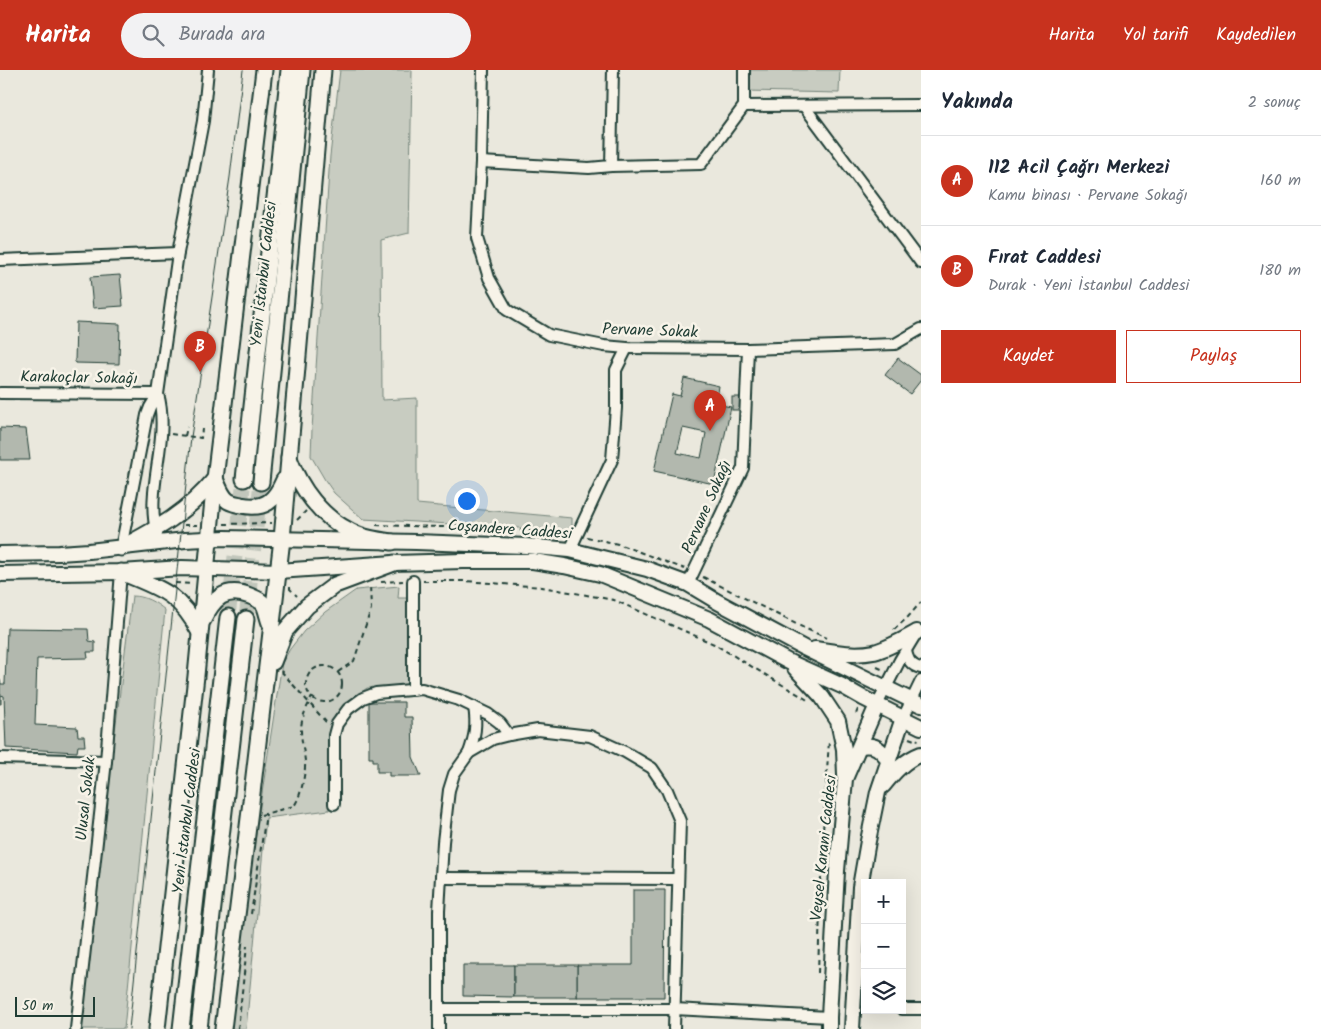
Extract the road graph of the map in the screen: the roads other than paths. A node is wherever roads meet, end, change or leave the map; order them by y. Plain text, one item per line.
1 (208, 70) edge
2 (264, 70) edge
3 (289, 70) edge
4 (302, 70) edge
5 (323, 70) edge
6 (483, 70) edge
7 (613, 70) edge
8 (744, 70) edge
9 (921, 105) edge
10 (744, 106) junction
11 (804, 106) junction
12 (481, 162) junction
13 (612, 166) junction
14 (178, 253) junction
15 (0, 260) edge
16 (921, 263) edge
17 (921, 329) edge
18 (627, 348) junction
19 (748, 349) junction
20 (0, 392) edge
21 (158, 394) junction
22 (288, 457) junction
23 (287, 476) junction
24 (215, 479) junction
25 (244, 479) tunnel mouth
26 (261, 482) tunnel mouth
27 (210, 531) junction
28 (157, 536) junction
29 (282, 539) junction
30 (392, 542) junction
31 (120, 548) junction
32 (570, 550) junction
33 (0, 554) edge
34 (394, 562) junction
35 (206, 570) junction
36 (284, 571) junction
37 (120, 572) junction
38 (0, 574) edge
39 (413, 581) road end
40 (688, 584) junction
41 (228, 617) tunnel mouth
42 (246, 619) tunnel mouth
43 (200, 628) junction
44 (271, 629) junction
45 (919, 630) edge
46 (804, 648) junction
47 (906, 651) junction
48 (789, 662) junction
49 (921, 668) edge
50 (921, 681) edge
51 (265, 685) junction
52 (885, 688) junction
53 (412, 690) junction
54 (916, 703) edge
55 (877, 705) junction
56 (474, 707) junction
57 (904, 718) junction
58 (921, 727) edge
59 (509, 735) junction
60 (860, 746) junction
61 (469, 753) junction
62 (921, 754) edge
63 (0, 758) edge
64 (889, 760) junction
65 (106, 761) junction
66 (845, 779) junction
67 (878, 792) junction
68 (334, 804) dead end
69 (441, 878) junction
70 (677, 879) junction
71 (859, 1008) edge
72 (439, 1009) junction
73 (674, 1009) junction
74 (906, 1009) edge
75 (921, 1010) edge
76 (829, 1023) edge
77 (76, 1029) edge
78 (157, 1029) edge
79 (181, 1029) edge
80 (199, 1029) edge
81 (223, 1029) edge
82 (439, 1029) edge
83 (674, 1029) edge
84 (852, 1029) edge

1 - 14 street
2 - 24 highway
3 - 25 highway, Yeni İstanbul Caddesi
4 - 26 highway, Yeni İstanbul Caddesi
5 - 22 highway
6 - 12 street, Pervane Sokak
7 - 13 street
8 - 10 street
9 - 11 street
10 - 11 street
10 - 13 street
11 - 16 street
12 - 13 street
12 - 18 street, Pervane Sokak
14 - 15 street
14 - 21 street
17 - 19 street, Pervane Sokak
18 - 19 street, Pervane Sokak
18 - 32 street
19 - 40 street, Pervane Sokağı
20 - 21 street, Karakoçlar Sokağı
21 - 28 street
21 - 31 street
22 - 23 highway
22 - 30 highway
23 - 24 highway
23 - 29 highway
24 - 27 highway
24 - 28 highway
27 - 28 main road, Coşandere Caddesi
27 - 29 main road, Coşandere Caddesi
27 - 35 highway
28 - 31 highway
29 - 30 main road, Coşandere Caddesi
29 - 36 highway
30 - 32 main road, Coşandere Caddesi
31 - 33 main road
32 - 40 main road, Coşandere Caddesi
34 - 36 main road, Coşandere Caddesi
34 - 48 main road, Coşandere Caddesi
34 - 51 highway
35 - 36 main road, Coşandere Caddesi
35 - 37 main road, Coşandere Caddesi
35 - 43 highway
36 - 44 highway
37 - 38 main road, Coşandere Caddesi
37 - 43 highway
37 - 65 street, Ulusal Sokak
39 - 53 street
40 - 46 main road, Coşandere Caddesi
41 - 79 highway, Yeni İstanbul Caddesi
42 - 80 highway
43 - 44 highway
43 - 78 highway
44 - 51 highway
45 - 46 main road
45 - 47 street, Veysel Karani Caddesi
46 - 52 main road, Coşandere Caddesi
47 - 49 street
47 - 52 street, Veysel Karani Caddesi
48 - 55 main road, Coşandere Caddesi
48 - 66 main road
50 - 54 street
51 - 81 highway
52 - 54 main road, Coşandere Caddesi
52 - 55 street, Veysel Karani Caddesi
53 - 56 street
53 - 68 street
54 - 57 street
55 - 57 main road, Coşandere Caddesi
55 - 60 main road, Veysel Karani Caddesi
56 - 59 street
56 - 61 street
57 - 58 main road, Coşandere Caddesi
57 - 64 main road
59 - 61 street
59 - 70 street
60 - 64 main road
60 - 66 main road, Veysel Karani Caddesi
61 - 69 street
62 - 67 main road
63 - 65 street
64 - 67 main road
65 - 77 street, Ulusal Sokak
66 - 76 main road, Veysel Karani Caddesi
67 - 71 main road
69 - 70 street
69 - 72 street
70 - 73 street
71 - 84 main road
72 - 73 street
72 - 82 street
73 - 76 street
73 - 83 street
74 - 75 street

